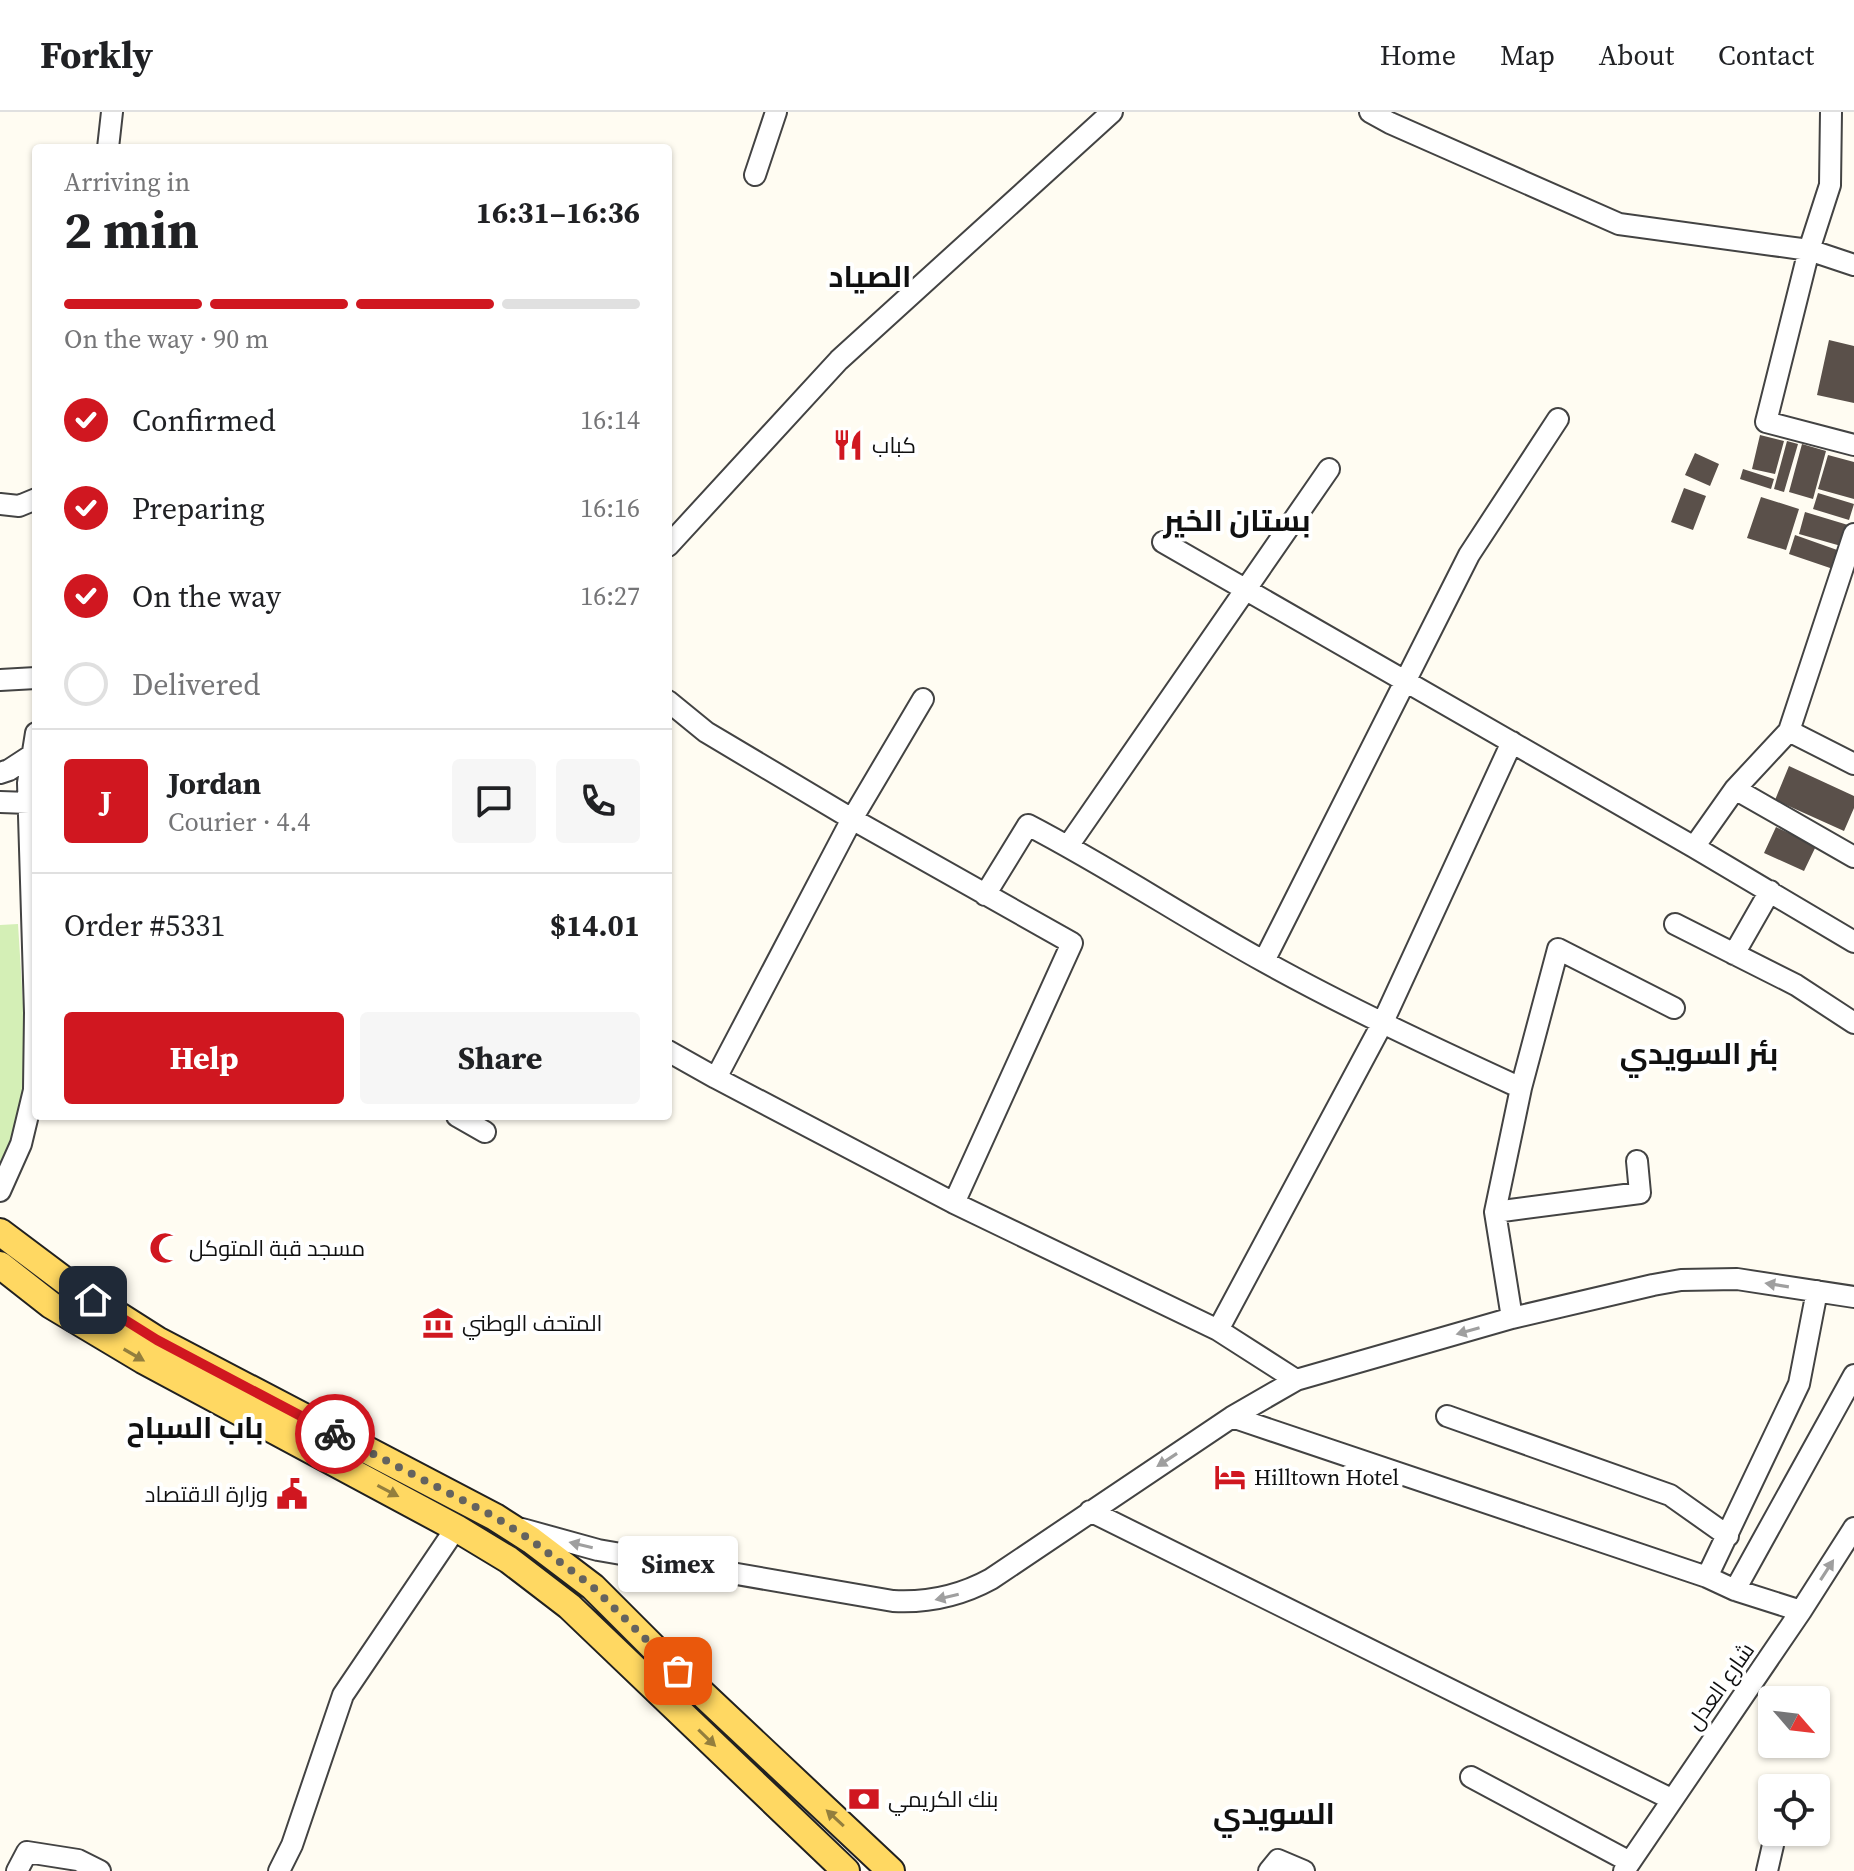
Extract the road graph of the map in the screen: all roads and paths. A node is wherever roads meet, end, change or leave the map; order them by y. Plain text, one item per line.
1 (112, 112) edge
2 (776, 112) edge
3 (1112, 112) edge
4 (1370, 112) edge
5 (1831, 112) edge
6 (109, 141) edge
7 (755, 175) dead end
8 (1809, 250) junction
9 (1854, 265) edge
10 (1558, 419) dead end
11 (1854, 445) edge
12 (1329, 469) dead end
13 (32, 501) edge
14 (0, 504) edge
15 (1854, 534) edge
16 (672, 542) edge
17 (1163, 542) dead end
18 (1246, 589) junction
19 (32, 678) edge
20 (0, 680) edge
21 (1405, 681) junction
22 (923, 699) dead end
23 (672, 704) edge
24 (1789, 731) junction
25 (1512, 742) junction
26 (32, 755) joint
27 (1854, 764) edge
28 (0, 773) edge
29 (1735, 789) junction
30 (0, 802) edge
31 (31, 812) edge
32 (852, 819) junction
33 (1068, 846) junction
34 (1694, 847) junction
35 (32, 857) edge
36 (1854, 857) edge
37 (1770, 891) junction
38 (985, 895) junction
39 (1675, 924) dead end
40 (1854, 942) edge
41 (1734, 954) junction
42 (1264, 961) junction
43 (1674, 1008) dead end
44 (1854, 1023) edge
45 (1382, 1024) junction
46 (672, 1053) edge
47 (716, 1078) junction
48 (1521, 1088) junction
49 (32, 1099) edge
50 (464, 1120) edge
51 (485, 1132) dead end
52 (1637, 1161) dead end
53 (0, 1191) edge
54 (954, 1203) junction
55 (1495, 1212) junction
56 (0, 1232) edge
57 (0, 1265) edge
58 (1817, 1291) junction
59 (1854, 1297) edge
60 (1512, 1318) junction
61 (1218, 1330) junction
62 (1854, 1375) edge
63 (1296, 1380) junction
64 (1447, 1416) dead end
65 (1232, 1417) junction
66 (1090, 1511) junction
67 (507, 1525) junction
68 (456, 1528) junction
69 (1854, 1528) edge
70 (1728, 1536) junction
71 (1707, 1577) junction
72 (593, 1587) junction
73 (1735, 1590) junction
74 (569, 1606) junction
75 (1801, 1611) junction
76 (1471, 1777) dead end
77 (1671, 1799) junction
78 (1773, 1846) edge
79 (76, 1865) edge
80 (1627, 1866) edge
81 (17, 1871) edge
82 (100, 1871) edge
83 (279, 1871) edge
84 (846, 1871) edge
85 (891, 1871) edge
86 (1269, 1871) edge
87 (1304, 1871) edge
88 (1767, 1871) edge

1 - 6 street
2 - 7 street
3 - 16 street
4 - 8 street
5 - 8 street
8 - 9 street
8 - 11 street
10 - 21 street
12 - 18 street
13 - 14 street
15 - 24 street
17 - 18 street
18 - 21 street
18 - 33 street
19 - 20 street
21 - 25 street
21 - 42 street
22 - 32 street
23 - 32 street
24 - 27 street
24 - 29 street
25 - 34 street
25 - 45 street
26 - 28 street
26 - 31 street
29 - 34 street
29 - 36 street
30 - 31 street
31 - 35 street
32 - 38 street
32 - 47 street
33 - 38 street
33 - 42 street
34 - 37 street
37 - 40 street
37 - 41 street
38 - 54 street
39 - 41 street
41 - 44 street
42 - 45 street
43 - 48 street
45 - 48 street
45 - 61 street
46 - 47 street
47 - 54 street
48 - 55 street
49 - 53 street
50 - 51 street
52 - 55 street
54 - 61 street
55 - 60 street
56 - 67 main road
57 -> 68 main road
58 - 59 street
58 -> 60 street
58 - 70 street
60 -> 63 street
61 - 63 street
62 - 73 street
63 - 65 street
64 - 70 street
65 -> 66 street
65 - 71 street
66 -> 67 street
66 - 77 street
67 - 72 main road
68 - 74 main road
68 - 83 street
75 -> 69 street, شارع العدل
70 - 71 street
71 - 73 street
72 - 74 main road
85 -> 72 main road
73 - 75 street
74 -> 84 main road
75 - 77 street, شارع العدل
76 - 80 street
77 - 80 street, شارع العدل
78 - 88 street
79 - 81 street
79 - 82 street
86 - 87 street

